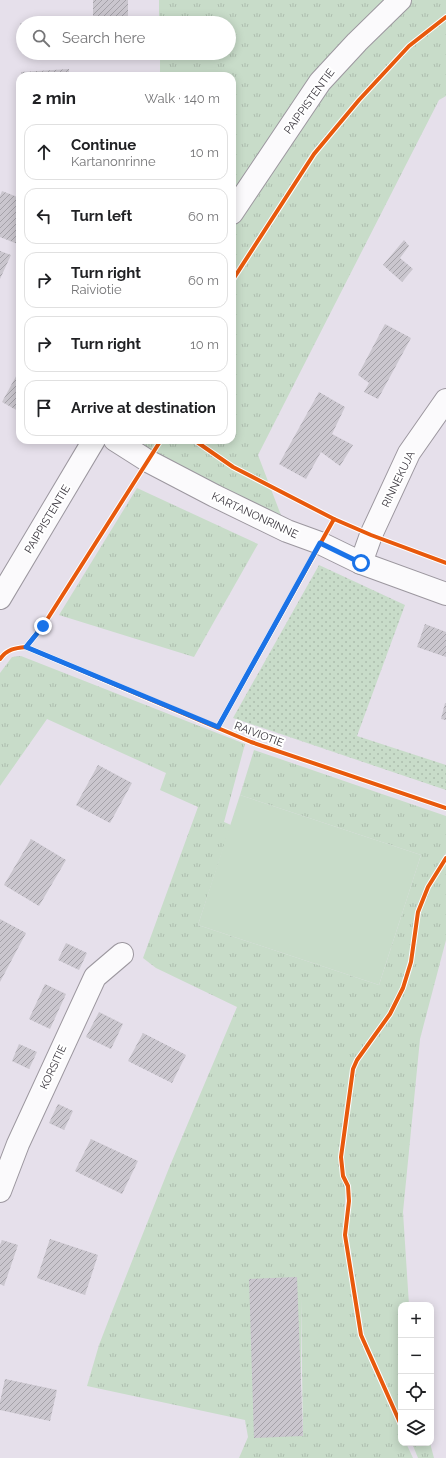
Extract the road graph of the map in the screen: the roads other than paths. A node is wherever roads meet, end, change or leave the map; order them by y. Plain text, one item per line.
1 (400, 0) edge
2 (236, 207) edge
3 (446, 400) edge
4 (92, 444) edge
5 (122, 444) edge
6 (361, 563) junction
7 (446, 594) edge
8 (0, 598) edge
9 (122, 954) dead end
10 (0, 1191) edge

1 - 2 street, PAIPPISTENTIE
3 - 6 street, RINNEKUJA
4 - 8 street, PAIPPISTENTIE
5 - 6 street, KARTANONRINNE
6 - 7 street, KARTANONRINNE
9 - 10 street, KORSITIE

